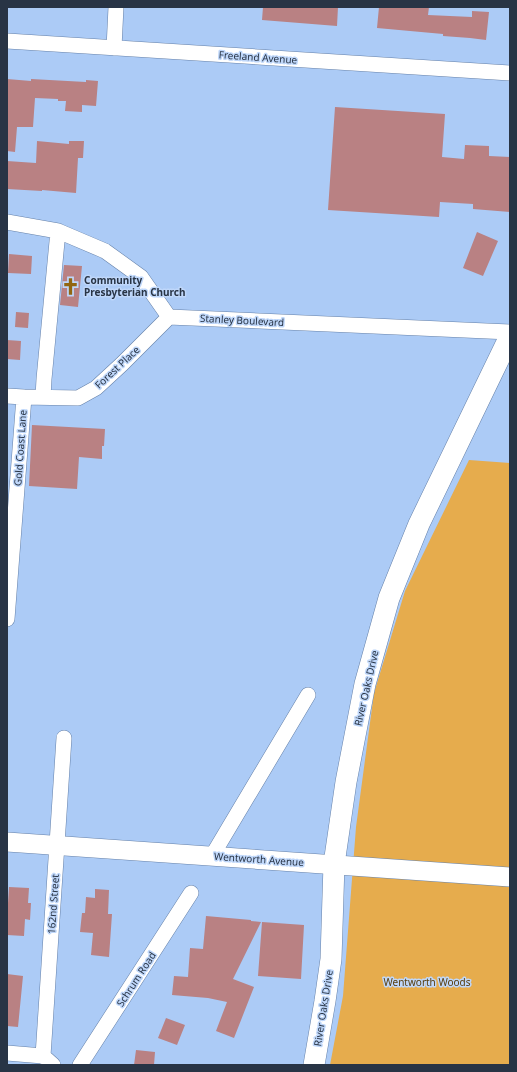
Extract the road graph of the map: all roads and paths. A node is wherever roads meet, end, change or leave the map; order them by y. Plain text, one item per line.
1 (116, 7) edge
2 (7, 41) edge
3 (114, 48) junction
4 (510, 73) edge
5 (7, 222) edge
6 (58, 231) junction
7 (168, 317) junction
8 (510, 332) edge
9 (510, 336) edge
10 (7, 396) edge
11 (24, 397) junction
12 (43, 397) junction
13 (7, 619) edge
14 (308, 695) dead end
15 (64, 738) dead end
16 (7, 842) edge
17 (57, 846) junction
18 (212, 856) junction
19 (334, 864) junction
20 (510, 876) edge
21 (191, 893) dead end
22 (7, 1053) edge
23 (48, 1060) edge
24 (80, 1065) edge
25 (314, 1065) edge

1 - 3 street
2 - 3 street, Freeland Avenue
3 - 4 street, Freeland Avenue
5 - 6 street
6 - 7 street
6 - 12 street
7 - 8 street, Stanley Boulevard
7 - 12 street, Forest Place
9 - 19 main road, River Oaks Drive
10 - 11 street, Forest Place
11 - 12 street, Forest Place
11 - 13 street, Gold Coast Lane
14 - 18 street
15 - 17 street, 162nd Street
16 - 17 street, Wentworth Avenue
17 - 18 street, Wentworth Avenue
17 - 23 street, 162nd Street
18 - 19 street, Wentworth Avenue
19 - 20 street, Wentworth Avenue
19 - 25 main road, River Oaks Drive
21 - 24 street, Schrum Road
22 - 23 street

